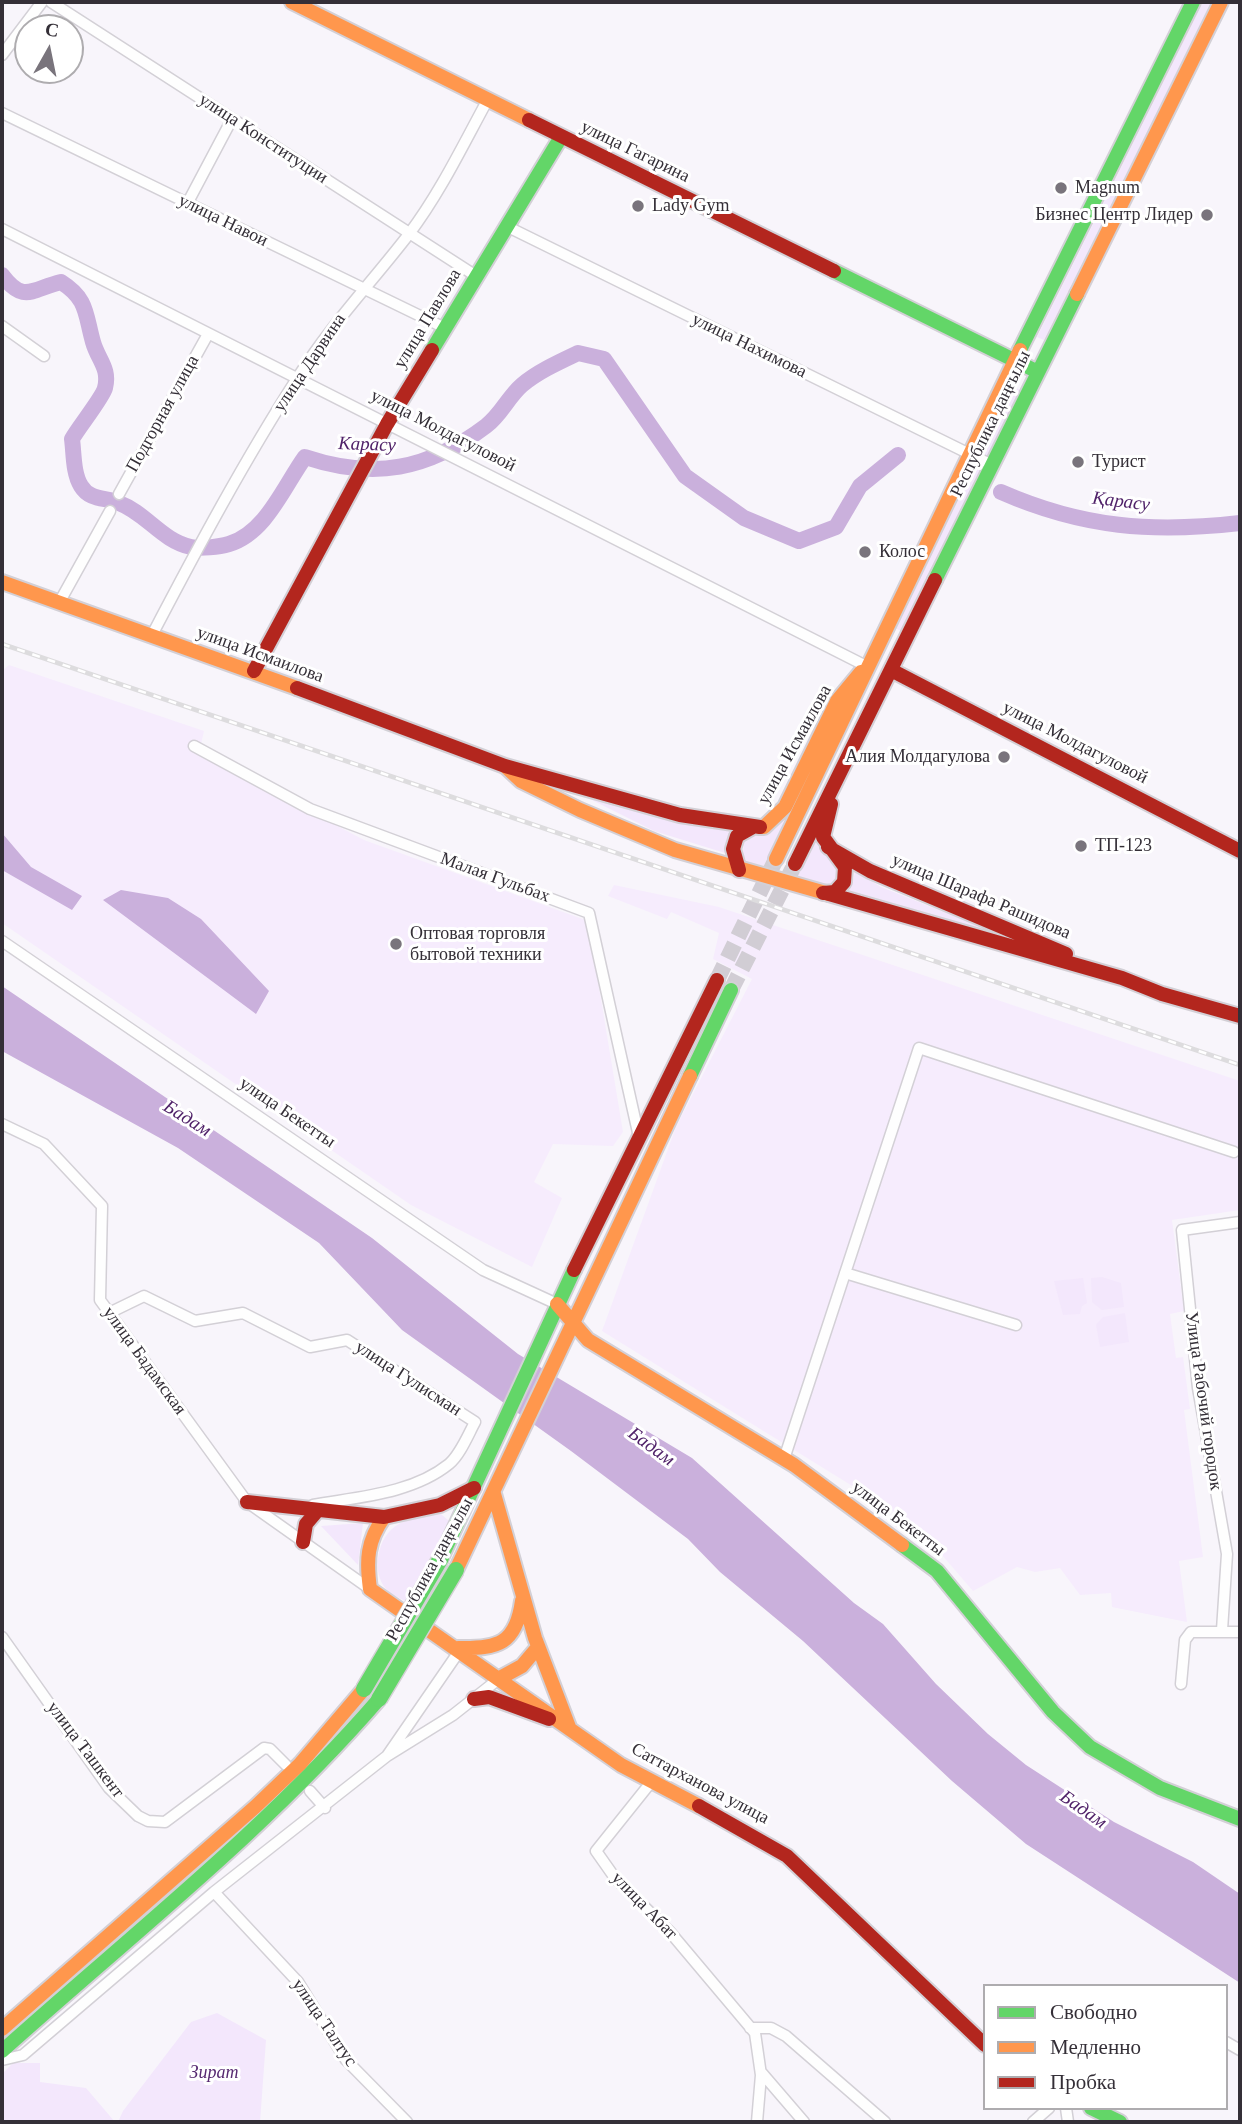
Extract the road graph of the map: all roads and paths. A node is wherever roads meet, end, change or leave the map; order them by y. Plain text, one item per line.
1 (42, 2) edge
2 (51, 2) edge
3 (292, 2) edge
4 (1193, 2) edge
5 (1221, 2) edge
6 (2, 55) edge
7 (487, 101) junction
8 (2, 113) edge
9 (232, 119) junction
10 (561, 137) junction
11 (187, 204) junction
12 (506, 226) junction
13 (2, 229) edge
14 (410, 233) junction
15 (476, 276) junction
16 (362, 288) junction
17 (2, 326) edge
18 (444, 328) junction
19 (208, 334) junction
20 (44, 356) dead end
21 (1015, 360) junction
22 (1038, 372) junction
23 (297, 378) junction
24 (387, 424) junction
25 (968, 454) junction
26 (992, 465) junction
27 (119, 494) dead end
28 (110, 511) dead end
29 (2, 582) edge
30 (59, 603) junction
31 (150, 637) junction
32 (866, 666) junction
33 (254, 671) junction
34 (888, 675) junction
35 (194, 746) dead end
36 (505, 766) junction
37 (754, 827) junction
38 (828, 847) junction
39 (1240, 851) edge
40 (776, 859) tunnel mouth
41 (794, 864) tunnel mouth
42 (739, 870) junction
43 (819, 894) junction
44 (2, 941) edge
45 (1122, 978) junction
46 (717, 980) tunnel mouth
47 (731, 990) tunnel mouth
48 (1240, 1016) edge
49 (2, 1124) edge
50 (639, 1137) junction
51 (1234, 1152) dead end
52 (1240, 1223) edge
53 (845, 1273) junction
54 (555, 1308) junction
55 (109, 1313) junction
56 (573, 1324) junction
57 (1016, 1325) dead end
58 (784, 1459) junction
59 (474, 1488) junction
60 (494, 1494) junction
61 (247, 1502) junction
62 (440, 1504) junction
63 (298, 1508) junction
64 (318, 1510) junction
65 (384, 1517) junction
66 (460, 1519) junction
67 (303, 1542) junction
68 (370, 1589) junction
69 (522, 1595) junction
70 (1222, 1630) junction
71 (1240, 1632) edge
72 (2, 1637) edge
73 (538, 1647) junction
74 (458, 1649) junction
75 (500, 1678) junction
76 (1181, 1684) dead end
77 (474, 1699) junction
78 (416, 1712) junction
79 (566, 1726) junction
80 (432, 1728) junction
81 (387, 1756) junction
82 (286, 1765) dead end
83 (652, 1781) junction
84 (310, 1791) dead end
85 (325, 1808) junction
86 (1240, 1819) edge
87 (214, 1892) junction
88 (750, 2028) junction
89 (2, 2029) edge
90 (983, 2043) edge
91 (2, 2052) edge
92 (2, 2060) edge
93 (760, 2072) junction
94 (1047, 2110) edge
95 (1095, 2110) edge
96 (407, 2122) edge
97 (757, 2122) edge
98 (804, 2122) edge
99 (885, 2122) edge
100 (1032, 2122) edge
101 (1120, 2122) edge

1 - 6 street
2 - 9 street, улица Конституции
3 - 7 main road, улица Гагарина
4 - 21 main road, Республика даңғылы
5 - 22 main road, Республика даңғылы
7 - 10 main road, улица Гагарина
7 - 14 street, улица Дарвина
8 - 11 street, улица Навои
9 - 11 street
9 - 14 street, улица Конституции
10 - 12 main road, улица Павлова
10 - 21 main road, улица Гагарина
11 - 16 street, улица Навои
12 - 15 main road, улица Павлова
12 - 25 street, улица Нахимова
13 - 19 street, улица Молдагуловой
14 - 15 street, улица Конституции
14 - 16 street, улица Дарвина
15 - 18 main road, улица Павлова
16 - 18 street, улица Навои
16 - 23 street, улица Дарвина
17 - 20 street
18 - 24 main road, улица Павлова
19 - 23 street, улица Молдагуловой
19 - 27 street, Подгорная улица
21 - 22 main road, улица Гагарина
21 - 25 main road, Республика даңғылы
22 - 26 main road, Республика даңғылы
23 - 24 street, улица Молдагуловой
23 - 31 street, улица Дарвина
24 - 32 street, улица Молдагуловой
24 - 33 main road, улица Павлова
25 - 26 street, улица Нахимова
25 - 32 main road, Республика даңғылы
26 - 34 main road, Республика даңғылы
28 - 30 street
29 - 30 main road, улица Исмаилова
30 - 31 main road, улица Исмаилова
31 - 33 main road, улица Исмаилова
32 - 37 main road, улица Исмаилова
32 - 40 main road, Республика даңғылы
33 - 36 main road, улица Исмаилова
34 - 38 main road
34 - 39 main road, улица Молдагуловой
34 - 41 main road, Республика даңғылы
35 - 50 street, Малая Гульбах
36 - 37 main road, улица Исмаилова
36 - 42 main road, улица Исмаилова
37 - 42 main road
38 - 43 main road
38 - 45 main road, улица Шарафа Рашидова
42 - 43 main road, улица Исмаилова
43 - 45 main road, улица Шарафа Рашидова
44 - 54 street, улица Бекетты
45 - 48 main road, улица Шарафа Рашидова
46 - 50 main road, Республика даңғылы
47 - 56 main road, Республика даңғылы
49 - 55 street, улица Бадамская
50 - 54 main road, Республика даңғылы
51 - 53 street
52 - 70 street, Улица Рабочий городок
53 - 57 street
53 - 58 street
54 - 56 main road, улица Бекетты
54 - 59 main road, Республика даңғылы
55 - 61 street, улица Бадамская
55 - 63 street, улица Гулисман
56 - 58 main road, улица Бекетты
56 - 60 main road, Республика даңғылы
58 - 86 main road, улица Бекетты
59 - 62 main road
59 - 66 main road, Республика даңғылы
60 - 69 main road
60 - 91 main road, Республика даңғылы, bridge
61 - 63 main road
61 - 67 street, улица Бадамская
62 - 65 main road
62 - 66 main road
63 - 64 main road
64 - 65 main road
64 - 67 main road
65 - 68 main road
66 - 89 main road, Республика даңғылы, bridge
67 - 68 street, улица Бадамская
68 - 74 main road, Саттарханова улица
69 - 73 main road
69 - 74 main road
70 - 71 street
70 - 76 street
72 - 82 street, улица Ташкент
73 - 75 main road
73 - 79 main road
74 - 75 main road, Саттарханова улица
74 - 78 street
75 - 77 street
75 - 79 main road, Саттарханова улица
77 - 79 main road
77 - 80 street
78 - 80 street
78 - 81 street
79 - 83 main road, Саттарханова улица
80 - 81 street
81 - 85 street
83 - 88 street, улица Абат
83 - 90 main road, Саттарханова улица
84 - 85 street
85 - 87 street
87 - 92 street
87 - 96 street, улица Талтус
88 - 93 street, улица Абат
88 - 99 street
93 - 97 street, улица Абат
93 - 98 street
94 - 100 street
95 - 101 main road

